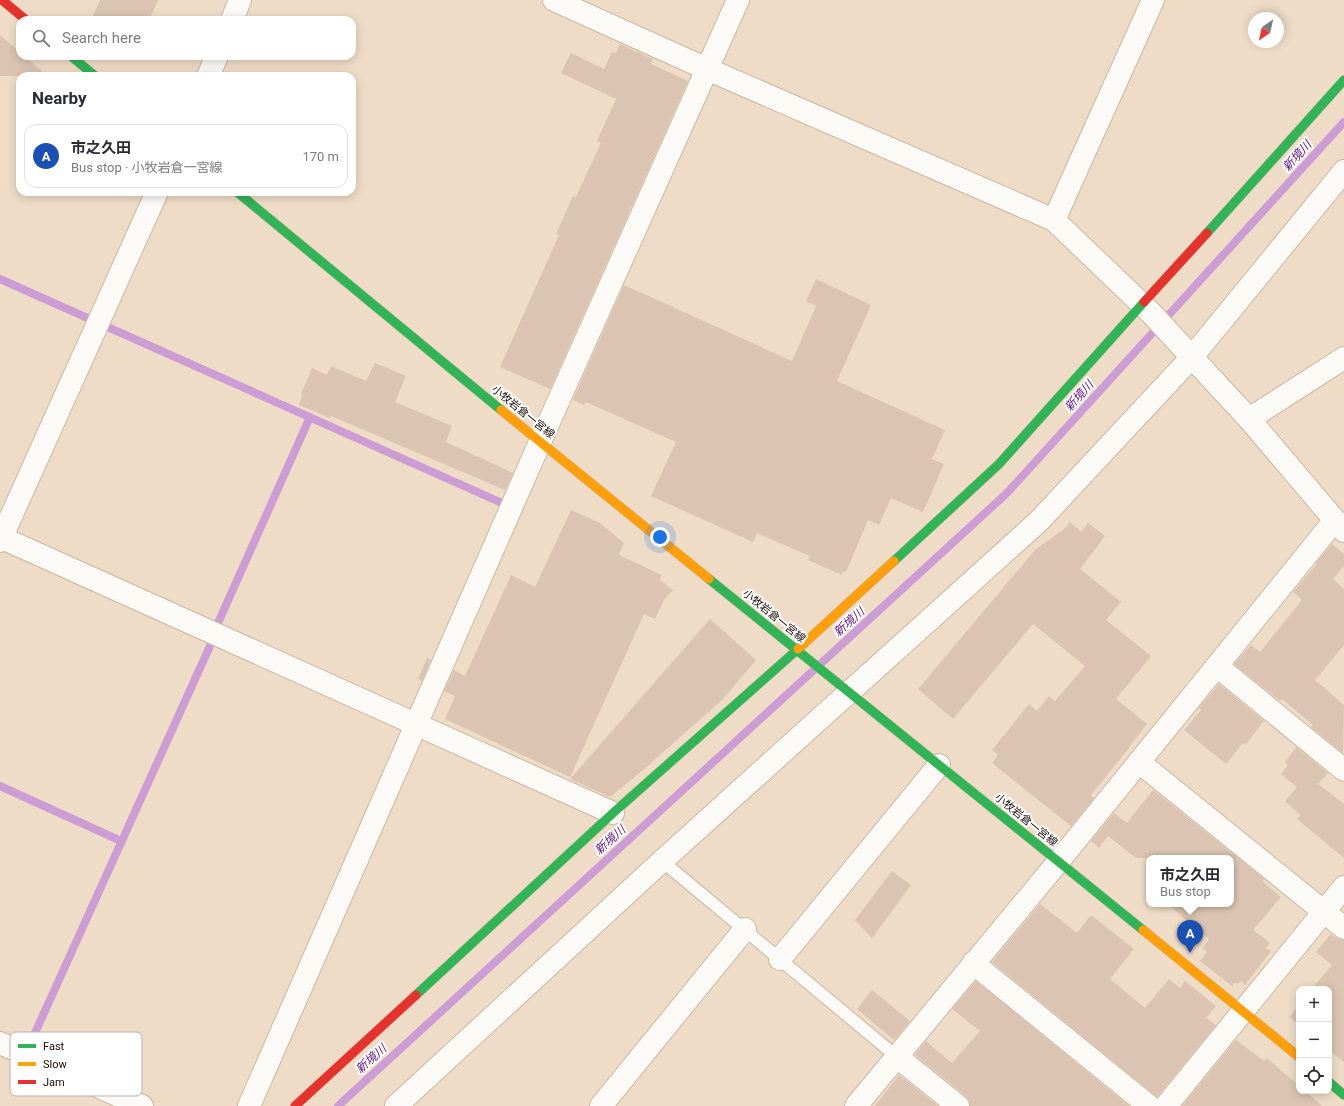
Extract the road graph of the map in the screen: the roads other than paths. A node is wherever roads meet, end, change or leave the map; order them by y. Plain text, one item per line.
1 (2, 0) edge
2 (240, 0) edge
3 (554, 0) edge
4 (738, 0) edge
5 (1153, 0) edge
6 (21, 16) edge
7 (234, 16) edge
8 (76, 60) edge
9 (214, 60) edge
10 (707, 69) junction
11 (90, 72) edge
12 (210, 72) edge
13 (1344, 80) edge
14 (1344, 171) edge
15 (156, 196) edge
16 (242, 196) edge
17 (1054, 220) junction
18 (1147, 309) junction
19 (1192, 357) junction
20 (1344, 358) edge
21 (1249, 419) junction
22 (540, 442) junction
23 (1339, 525) edge
24 (0, 539) edge
25 (800, 652) junction
26 (1217, 666) junction
27 (846, 690) junction
28 (417, 725) junction
29 (1139, 762) junction
30 (939, 765) junction
31 (1344, 770) edge
32 (613, 813) junction
33 (662, 861) junction
34 (1058, 862) junction
35 (1344, 887) edge
36 (1324, 912) junction
37 (1344, 928) edge
38 (744, 929) junction
39 (780, 959) junction
40 (973, 964) junction
41 (1243, 1011) junction
42 (0, 1043) edge
43 (10, 1047) edge
44 (1296, 1055) edge
45 (896, 1056) junction
46 (1332, 1084) edge
47 (1344, 1094) edge
48 (119, 1096) edge
49 (142, 1106) edge
50 (249, 1106) edge
51 (295, 1106) edge
52 (396, 1106) edge
53 (601, 1106) edge
54 (856, 1106) edge
55 (958, 1106) edge
56 (1149, 1106) edge
57 (1166, 1106) edge

1 - 6 street
2 - 7 street
3 - 10 street
4 - 10 street
5 - 17 street
8 - 11 street
9 - 12 street
10 - 17 street
10 - 22 street
13 - 18 street
14 - 19 street
15 - 24 street
16 - 22 street, 小牧岩倉一宮線
17 - 18 street
18 - 19 street
18 - 25 street
19 - 21 street
19 - 27 street
20 - 21 street
21 - 23 street
22 - 25 street, 小牧岩倉一宮線
22 - 28 street
23 - 26 street
24 - 28 street
25 - 27 street, 小牧岩倉一宮線
25 - 32 street
26 - 29 street
26 - 31 street
27 - 30 street, 小牧岩倉一宮線
27 - 33 street
28 - 32 street
28 - 50 street
29 - 34 street
29 - 36 street
30 - 34 street, 小牧岩倉一宮線
30 - 39 street
32 - 51 street
33 - 38 lane
33 - 52 street
34 - 40 street
34 - 41 street, 小牧岩倉一宮線
35 - 36 street
36 - 37 street
36 - 41 street
38 - 39 lane
38 - 53 street
39 - 45 lane
40 - 45 street
40 - 56 street
41 - 44 street, 小牧岩倉一宮線
41 - 57 street
42 - 43 street
45 - 54 street
45 - 55 street
46 - 47 street
48 - 49 street

